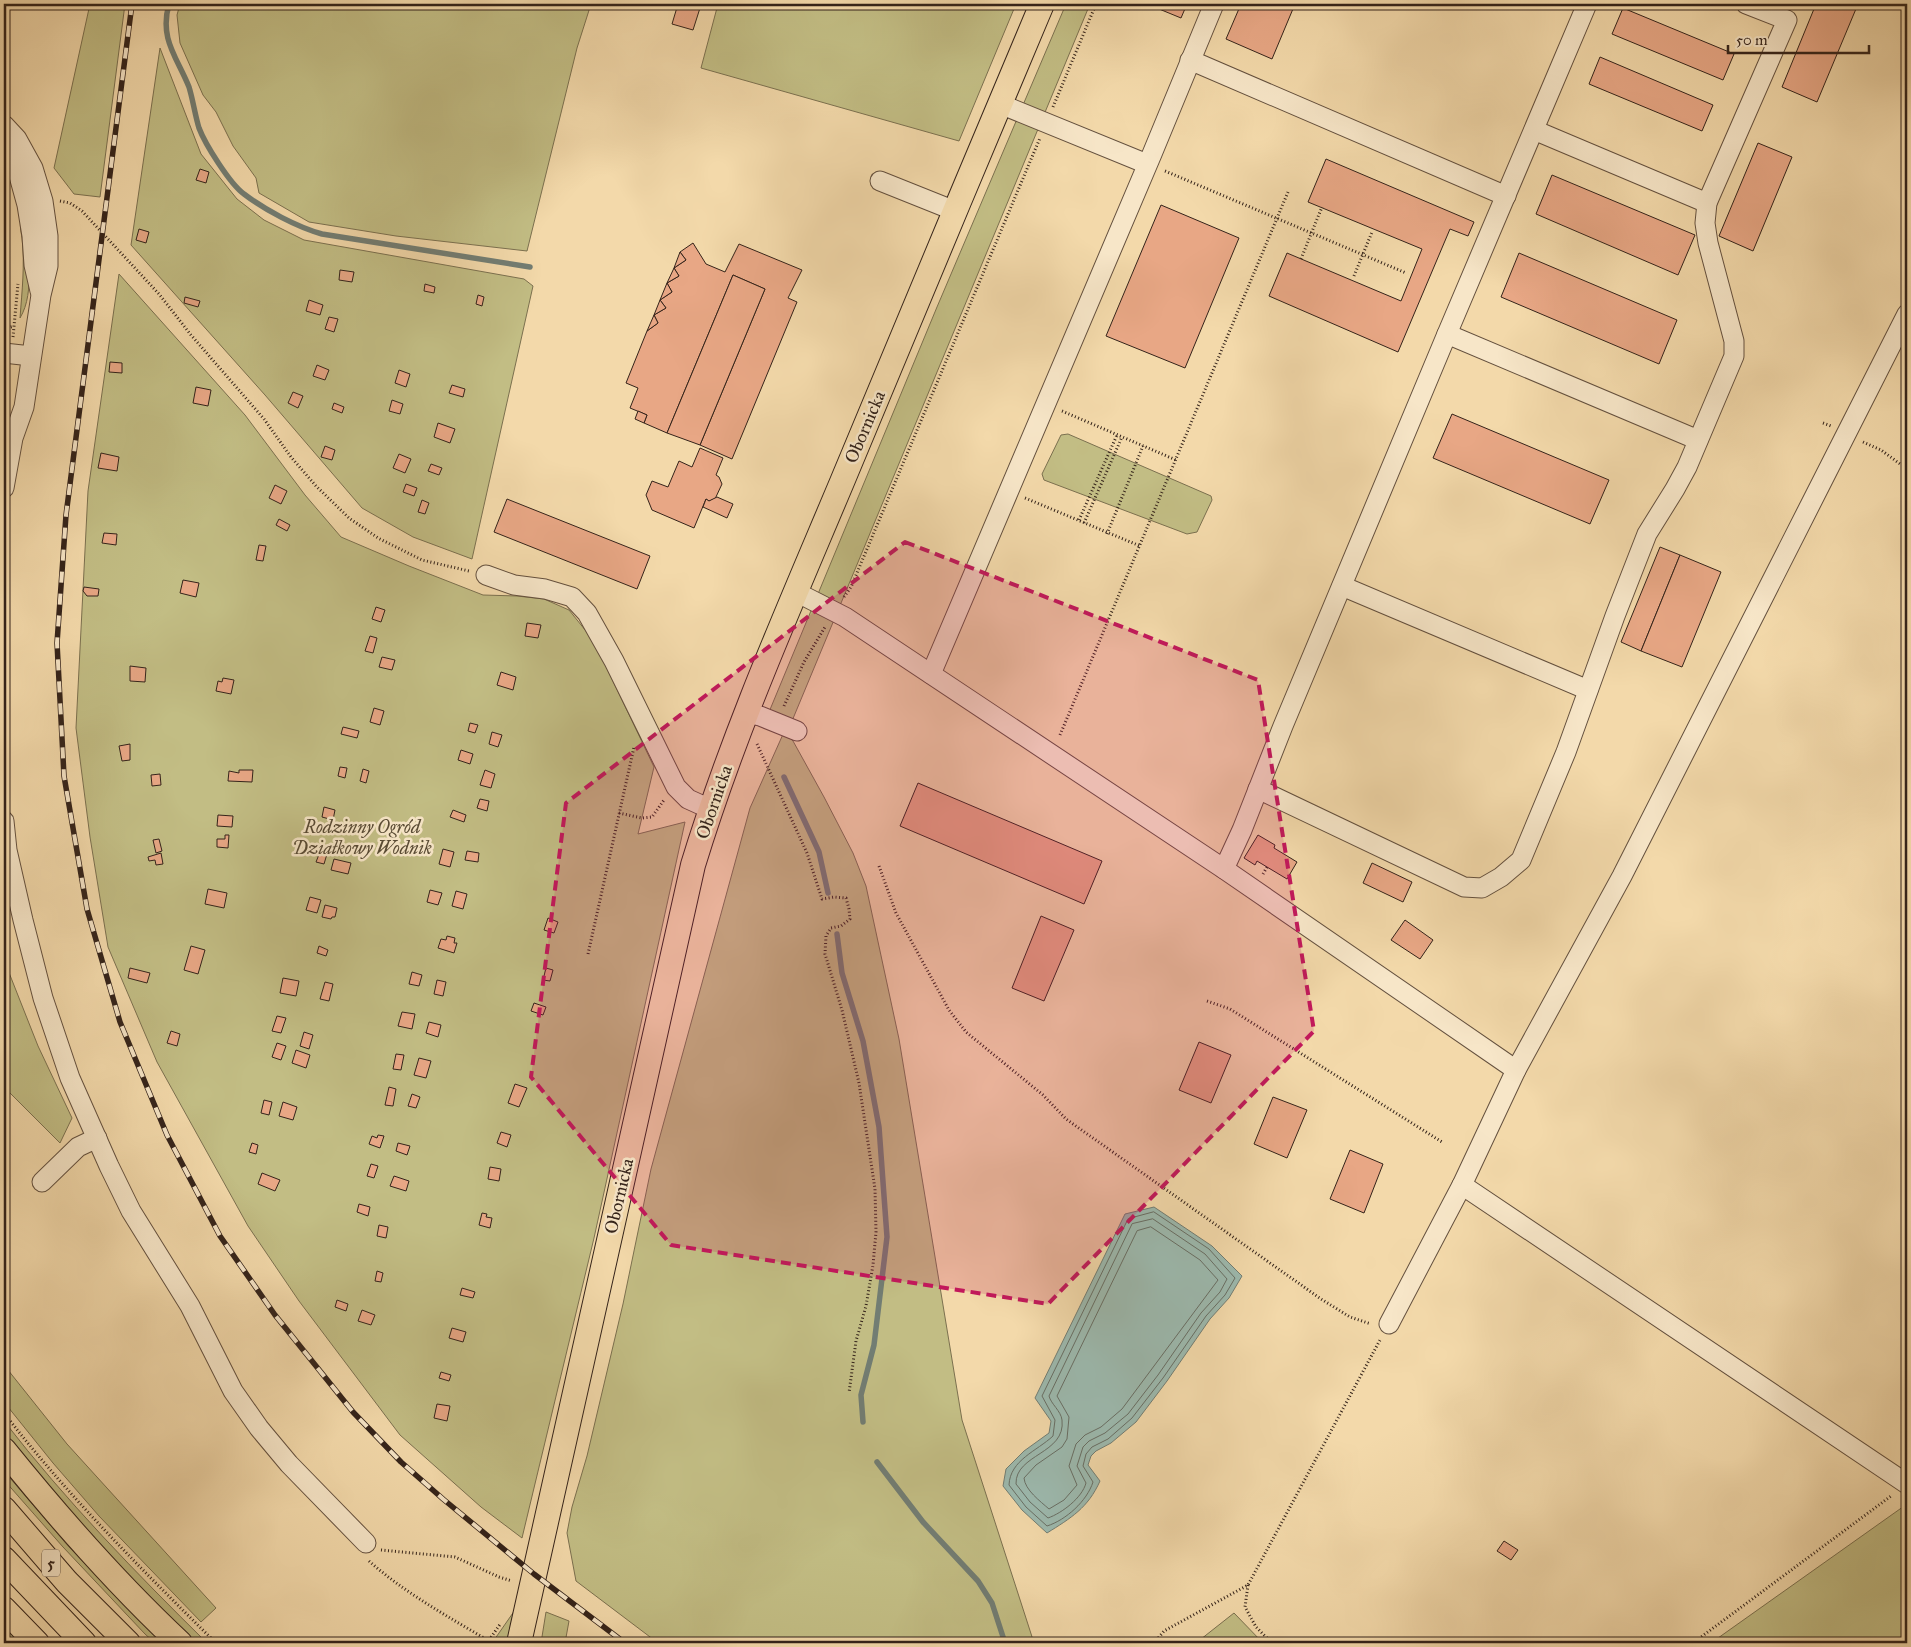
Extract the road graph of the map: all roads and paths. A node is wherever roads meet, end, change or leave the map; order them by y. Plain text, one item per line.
1 (1042, 4) edge
2 (1096, 4) edge
3 (1214, 4) edge
4 (1587, 4) edge
5 (1746, 4) edge
6 (1190, 60) junction
7 (1000, 104) junction
8 (1046, 123) junction
9 (4, 125) edge
10 (1534, 130) junction
11 (4, 138) edge
12 (1147, 164) junction
13 (880, 181) dead end
14 (1288, 192) dead end
15 (1506, 196) junction
16 (43, 201) junction
17 (1707, 203) junction
18 (1322, 207) dead end
19 (955, 211) junction
20 (1276, 218) junction
21 (1372, 232) dead end
22 (1312, 233) junction
23 (1363, 255) junction
24 (1301, 259) dead end
25 (1406, 273) dead end
26 (18, 275) dead end
27 (1354, 276) dead end
28 (41, 295) junction
29 (1907, 314) edge
30 (14, 326) junction
31 (4, 330) edge
32 (1447, 334) junction
33 (8, 353) edge
34 (31, 356) junction
35 (1045, 404) junction
36 (1823, 422) dead end
37 (1847, 434) junction
38 (1117, 435) junction
39 (1122, 437) junction
40 (1698, 440) junction
41 (1143, 446) junction
42 (1176, 461) junction
43 (1907, 469) edge
44 (4, 488) edge
45 (1008, 491) junction
46 (1079, 520) junction
47 (1084, 523) junction
48 (1107, 534) junction
49 (1140, 546) junction
50 (486, 575) joint
51 (1342, 586) junction
52 (796, 592) junction
53 (835, 610) junction
54 (931, 674) junction
55 (1588, 690) junction
56 (746, 713) junction
57 (776, 722) junction
58 (797, 731) dead end
59 (1060, 736) dead end
60 (634, 747) dead end
61 (760, 751) dead end
62 (676, 787) junction
63 (1258, 789) junction
64 (710, 809) junction
65 (619, 813) junction
66 (4, 821) edge
67 (879, 866) dead end
68 (1224, 870) junction
69 (588, 954) dead end
70 (1207, 1001) dead end
71 (1516, 1070) junction
72 (96, 1138) junction
73 (1442, 1142) dead end
74 (42, 1182) dead end
75 (1462, 1185) junction
76 (1389, 1324) junction
77 (849, 1393) dead end
78 (4, 1412) edge
79 (4, 1450) edge
80 (1907, 1484) edge
81 (4, 1509) edge
82 (369, 1550) junction
83 (4, 1559) edge
84 (1248, 1585) junction
85 (532, 1586) junction
86 (4, 1609) edge
87 (489, 1641) dead end
88 (37, 1643) edge
89 (84, 1643) edge
90 (128, 1643) edge
91 (180, 1643) edge
92 (216, 1643) edge
93 (519, 1643) edge
94 (1154, 1643) edge
95 (1272, 1643) edge
96 (1693, 1643) edge

1 - 7 main road, Obornicka
2 - 8 path
3 - 6 street
4 - 10 street
5 - 17 street
6 - 12 street
6 - 15 street
7 - 8 street
7 - 19 main road, Obornicka
8 - 12 street
8 - 53 path
9 - 16 street
10 - 15 street
10 - 17 street
11 - 28 street
12 - 20 path
12 - 35 street
13 - 19 street
14 - 20 path
15 - 32 street
16 - 28 street
16 - 50 path
17 - 40 street
18 - 22 path
19 - 52 main road, Obornicka
20 - 22 path
20 - 42 path
21 - 23 path
22 - 23 path
22 - 24 path
23 - 25 path
23 - 27 path
26 - 30 path
28 - 34 street
29 - 37 street
30 - 31 path
30 - 33 path
32 - 40 street
32 - 51 street
33 - 34 street
34 - 44 street
35 - 38 path
35 - 45 street
36 - 37 path
37 - 43 path
37 - 71 street
38 - 39 path
38 - 46 path
39 - 41 path
39 - 47 path
40 - 55 street
41 - 42 path
41 - 48 path
42 - 49 path
45 - 46 path
45 - 54 street
46 - 47 path
47 - 48 path
48 - 49 path
49 - 59 path
50 - 62 street
51 - 55 street
51 - 63 street
52 - 53 street
52 - 56 main road, Obornicka
53 - 54 street
53 - 57 path
54 - 68 street
55 - 63 street
56 - 57 street
56 - 64 main road, Obornicka
57 - 58 street
60 - 65 path
61 - 77 path
62 - 64 street
62 - 65 path
63 - 68 street
64 - 85 main road, Obornicka
65 - 69 path
66 - 72 street
67 - 76 path
68 - 71 street
70 - 73 path
71 - 75 street
72 - 74 street
72 - 82 street
75 - 76 street
75 - 80 street
76 - 84 path
78 - 92 path
79 - 91 main road
80 - 96 path
81 - 90 main road, 5
82 - 85 path
82 - 87 path
83 - 89 main road, 5
84 - 94 path
84 - 95 path
85 - 93 main road, Obornicka
86 - 88 main road

